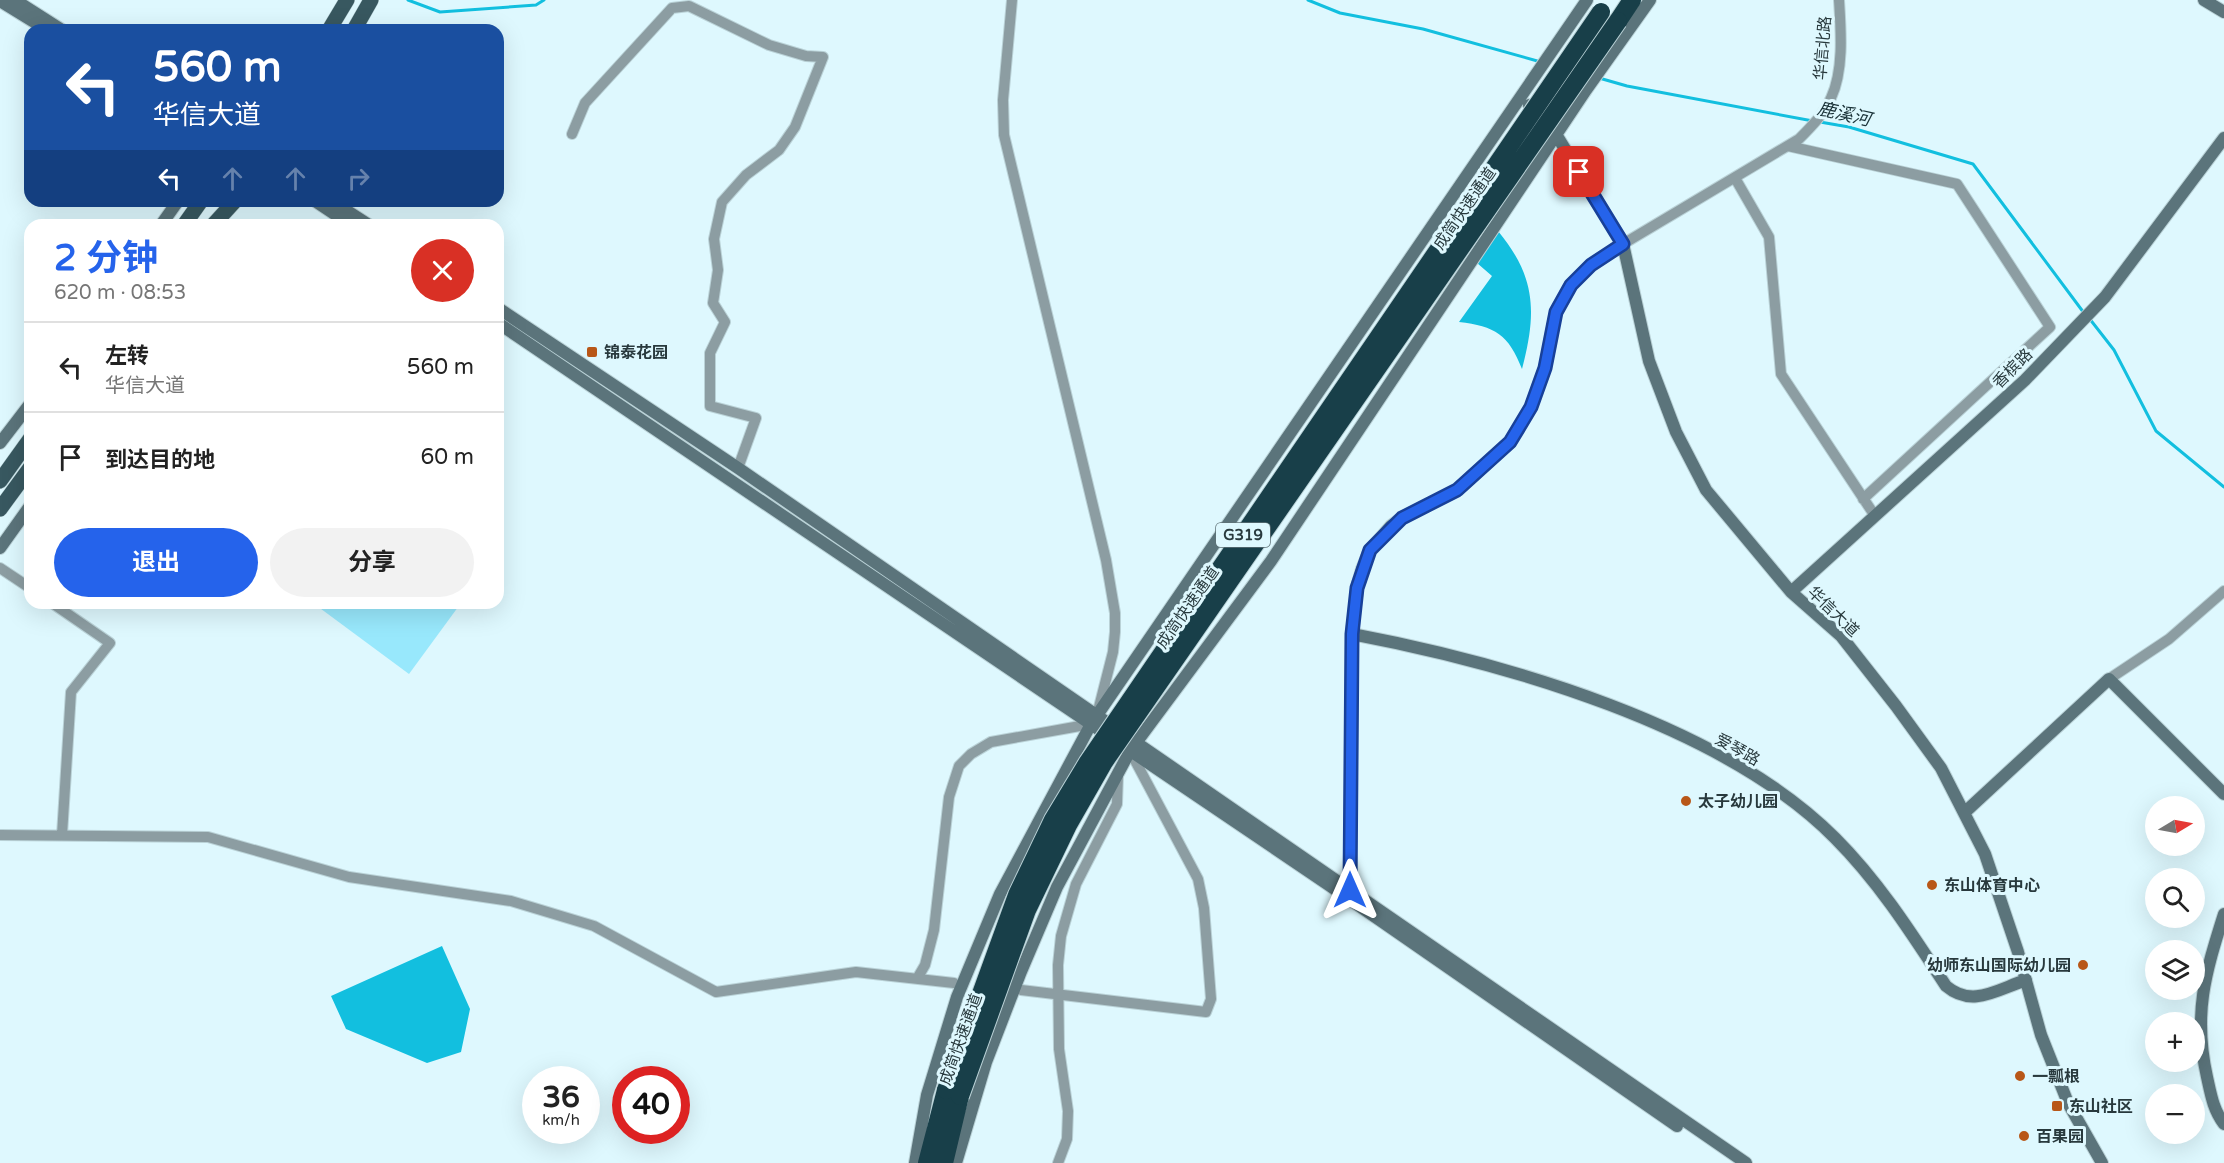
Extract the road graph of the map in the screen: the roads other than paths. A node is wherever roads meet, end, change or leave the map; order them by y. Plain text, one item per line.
1 (15, 0) edge
2 (371, 0) edge
3 (1012, 0) edge
4 (1632, 0) edge
5 (1650, 0) edge
6 (1839, 0) edge
7 (2204, 0) edge
8 (0, 1) edge
9 (345, 3) edge
10 (1599, 4) edge
11 (2224, 12) edge
12 (357, 23) edge
13 (37, 24) edge
14 (53, 24) edge
15 (333, 24) edge
16 (1522, 97) junction
17 (572, 134) dead end
18 (1557, 136) junction
19 (2224, 138) edge
20 (1788, 146) junction
21 (1735, 178) junction
22 (230, 207) edge
23 (324, 207) edge
24 (341, 207) edge
25 (218, 219) edge
26 (342, 219) edge
27 (360, 219) edge
28 (1623, 244) junction
29 (504, 312) edge
30 (504, 327) edge
31 (24, 412) edge
32 (0, 443) edge
33 (24, 447) edge
34 (738, 468) junction
35 (24, 476) edge
36 (0, 481) edge
37 (1863, 499) junction
38 (0, 509) edge
39 (24, 514) edge
40 (1875, 516) junction
41 (0, 548) edge
42 (0, 568) edge
43 (24, 584) edge
44 (2224, 591) edge
45 (1791, 592) junction
46 (61, 609) edge
47 (1352, 634) junction
48 (2109, 679) junction
49 (1094, 719) junction
50 (1133, 746) junction
51 (1118, 775) junction
52 (2224, 794) edge
53 (1964, 813) junction
54 (0, 835) edge
55 (62, 835) junction
56 (1348, 893) junction
57 (2224, 914) edge
58 (918, 977) junction
59 (2026, 980) junction
60 (954, 983) dead end
61 (1021, 990) dead end
62 (1058, 994) junction
63 (953, 1093) junction
64 (2224, 1124) edge
65 (915, 1163) edge
66 (927, 1163) edge
67 (944, 1163) edge
68 (956, 1163) edge
69 (1058, 1163) edge
70 (1731, 1163) edge
71 (1746, 1163) edge
72 (2102, 1163) edge

1 - 14 street
2 - 12 main road
3 - 49 street
4 - 63 highway, 成简快速通道 / G319, bridge
5 - 18 street
6 - 20 street, 华信北路
7 - 11 street
8 - 13 street
9 - 15 main road
10 - 16 street
10 - 63 highway, 成简快速通道 / G319, bridge
16 - 18 street, 华信大道
16 - 49 street
17 - 34 street
18 - 28 street, 华信大道
18 - 50 street
19 - 40 street, 香槟路
20 - 21 street
20 - 37 street
21 - 28 street
21 - 37 street
22 - 25 main road
23 - 26 street
24 - 27 street
28 - 45 street, 华信大道
28 - 47 street
29 - 34 street
30 - 49 street
31 - 32 street
33 - 36 main road
34 - 49 street
35 - 38 main road
37 - 40 street
39 - 41 street
40 - 45 street, 香槟路
42 - 43 street
44 - 48 street
45 - 53 street, 华信大道
46 - 55 street
47 - 56 street
47 - 59 street, 爱琴路
48 - 52 street
48 - 53 street
49 - 50 street
49 - 58 street
49 - 65 street
50 - 51 street
50 - 56 street
50 - 62 street
51 - 62 street
51 - 68 street
53 - 59 street, 华信大道
54 - 55 street
55 - 58 street
56 - 70 street
56 - 71 street
57 - 64 street
58 - 60 street
59 - 72 street, 华信大道
61 - 62 street
62 - 69 street
63 - 66 highway, 成简快速通道 / G319
63 - 67 highway, 成简快速通道 / G319

